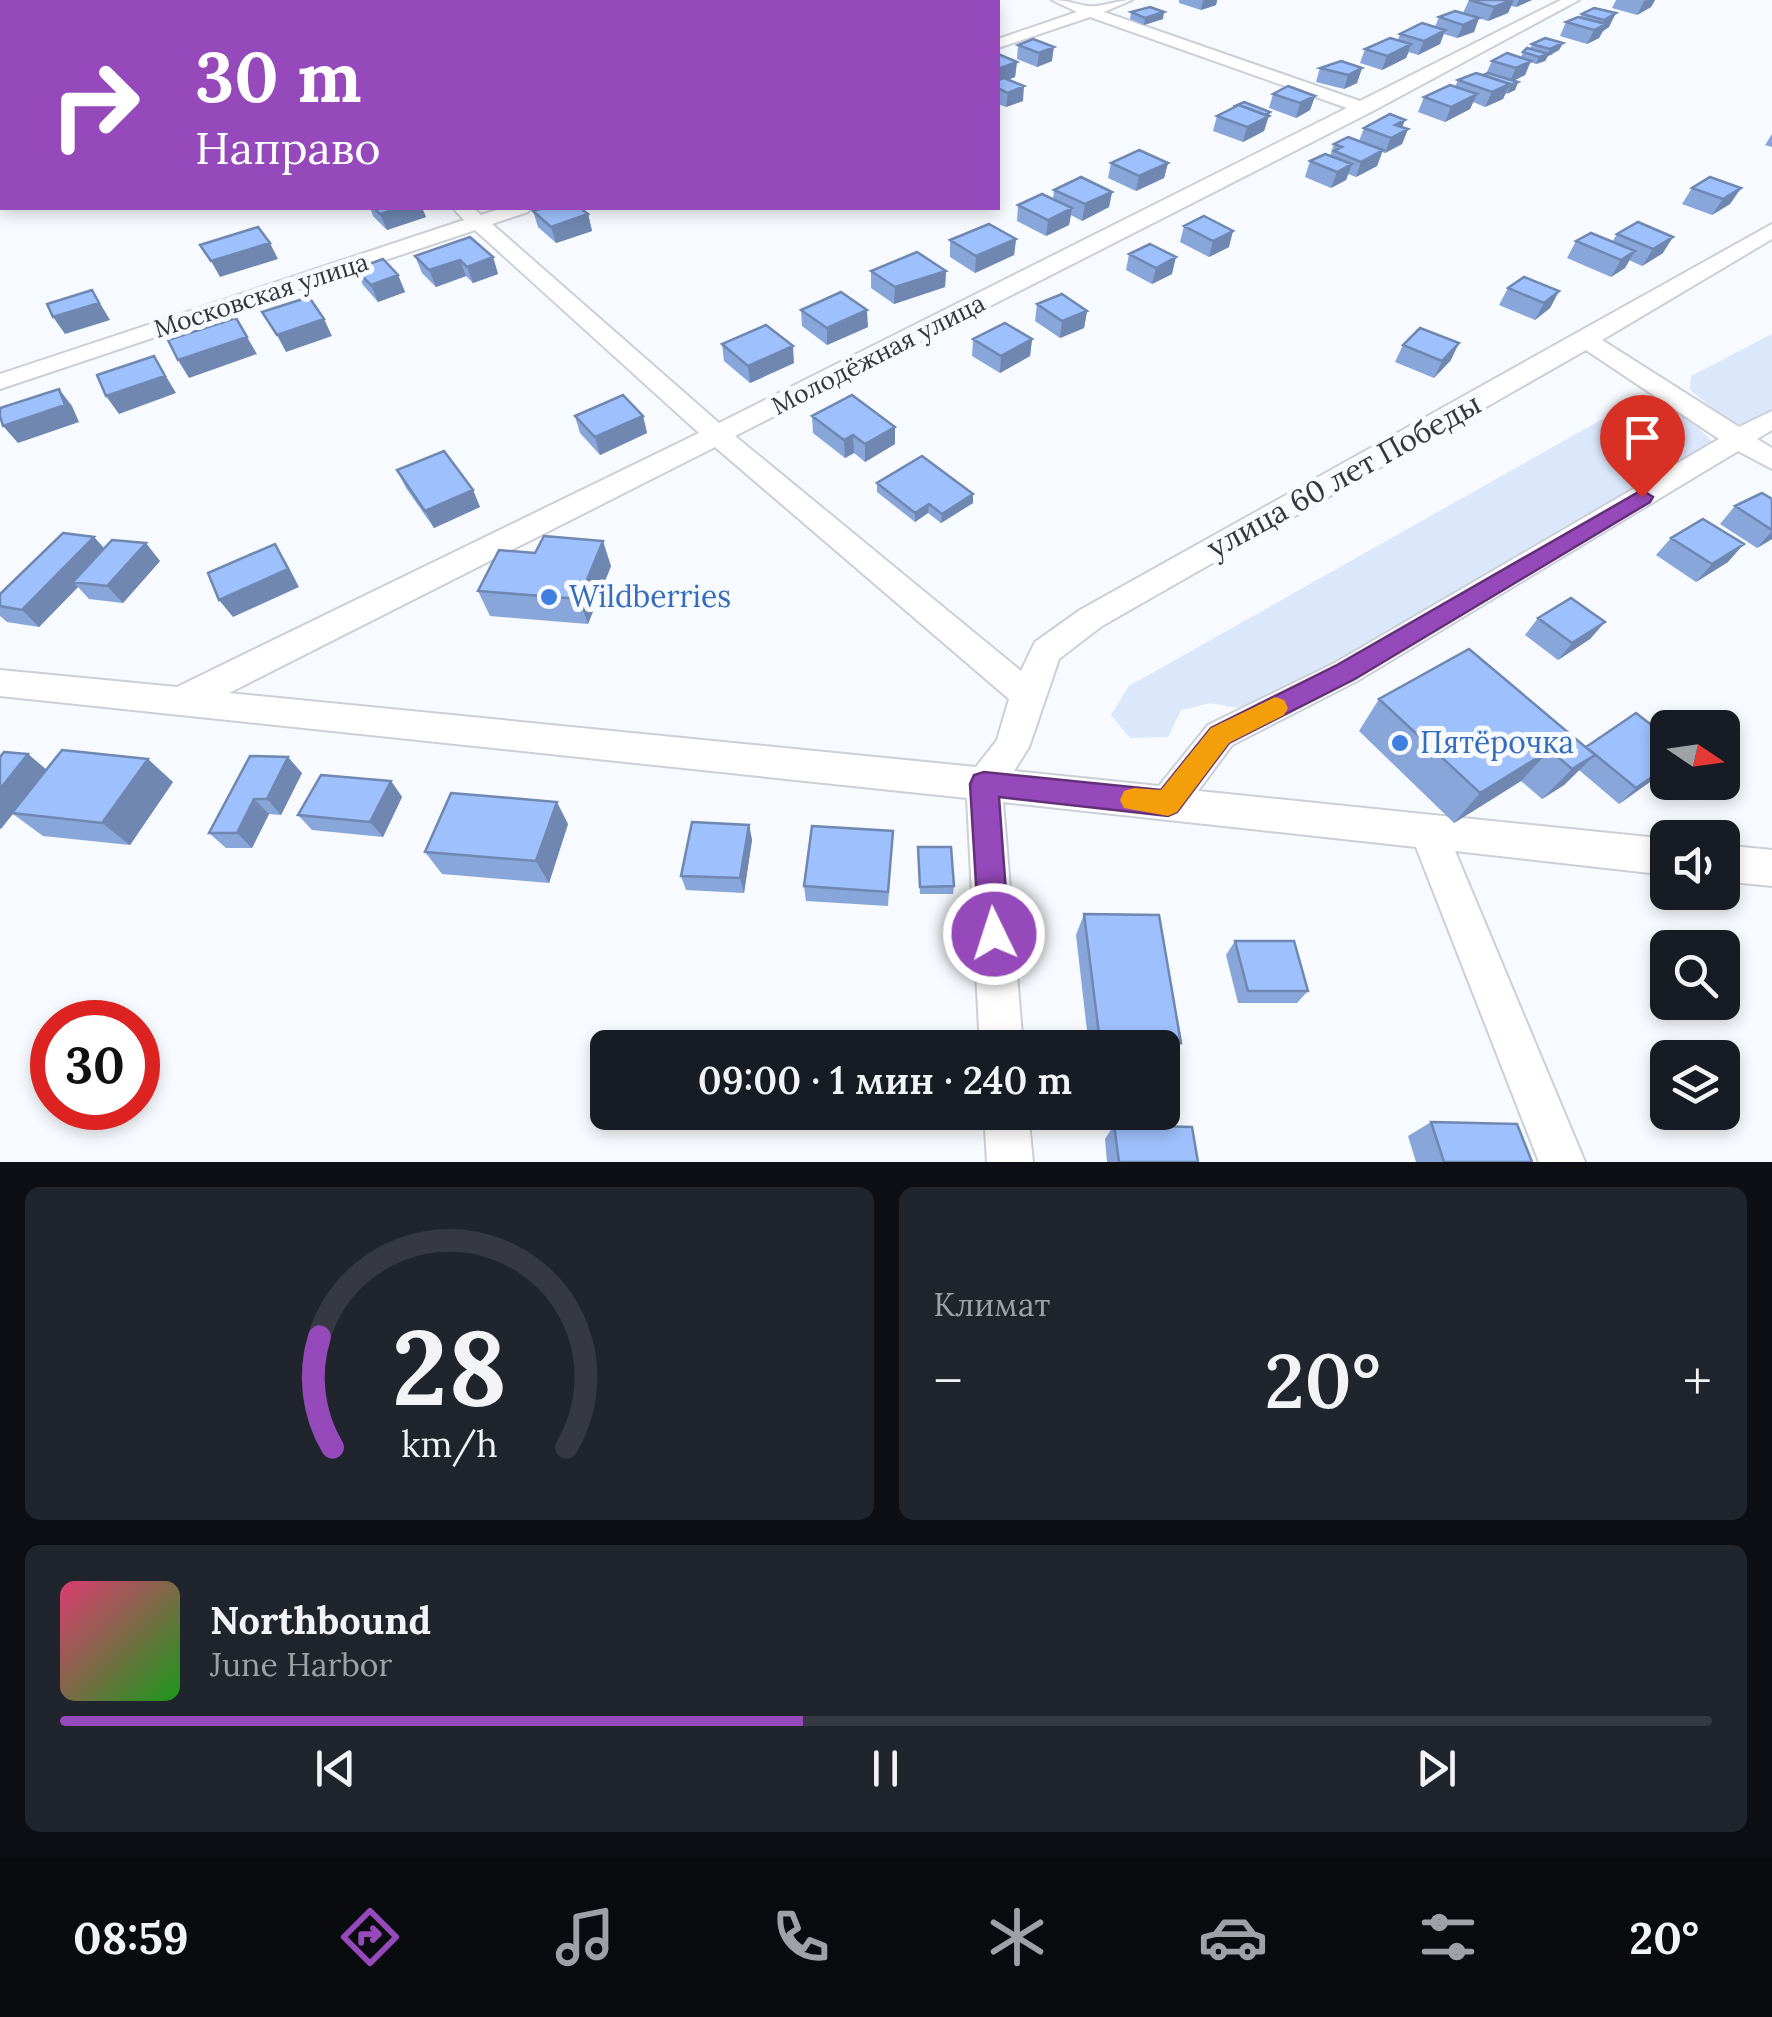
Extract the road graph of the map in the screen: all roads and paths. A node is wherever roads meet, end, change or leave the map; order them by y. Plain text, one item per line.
1 (1059, 0) edge
2 (1125, 0) edge
3 (1572, 0) edge
4 (1089, 12) junction
5 (1000, 43) edge
6 (1365, 108) junction
7 (506, 210) edge
8 (470, 215) edge
9 (1772, 230) edge
10 (1587, 339) junction
11 (0, 382) edge
12 (1772, 419) edge
13 (718, 435) junction
14 (1741, 438) junction
15 (1772, 460) edge
16 (0, 683) edge
17 (1027, 694) junction
18 (181, 701) junction
19 (984, 784) junction
20 (1168, 803) junction
21 (1428, 831) junction
22 (1650, 855) edge
23 (1740, 864) edge
24 (1772, 868) edge
25 (1001, 1030) edge
26 (1007, 1130) edge
27 (1010, 1162) edge
28 (1562, 1162) edge

1 - 4 street
2 - 4 street
3 - 6 street, Молодёжная улица
4 - 5 street
4 - 6 street
6 - 13 street, Молодёжная улица
7 - 8 street, Московская улица
8 - 11 street, Московская улица
8 - 13 street
9 - 10 street, улица 60 лет Победы
10 - 14 street
10 - 17 street, улица 60 лет Победы
12 - 14 street
13 - 17 street
13 - 18 street, Молодёжная улица
14 - 15 street
14 - 20 street
16 - 18 street
17 - 19 street, улица 60 лет Победы
18 - 19 street
19 - 20 street
19 - 25 street
20 - 21 street
21 - 22 street
21 - 28 street
23 - 24 street
26 - 27 street

